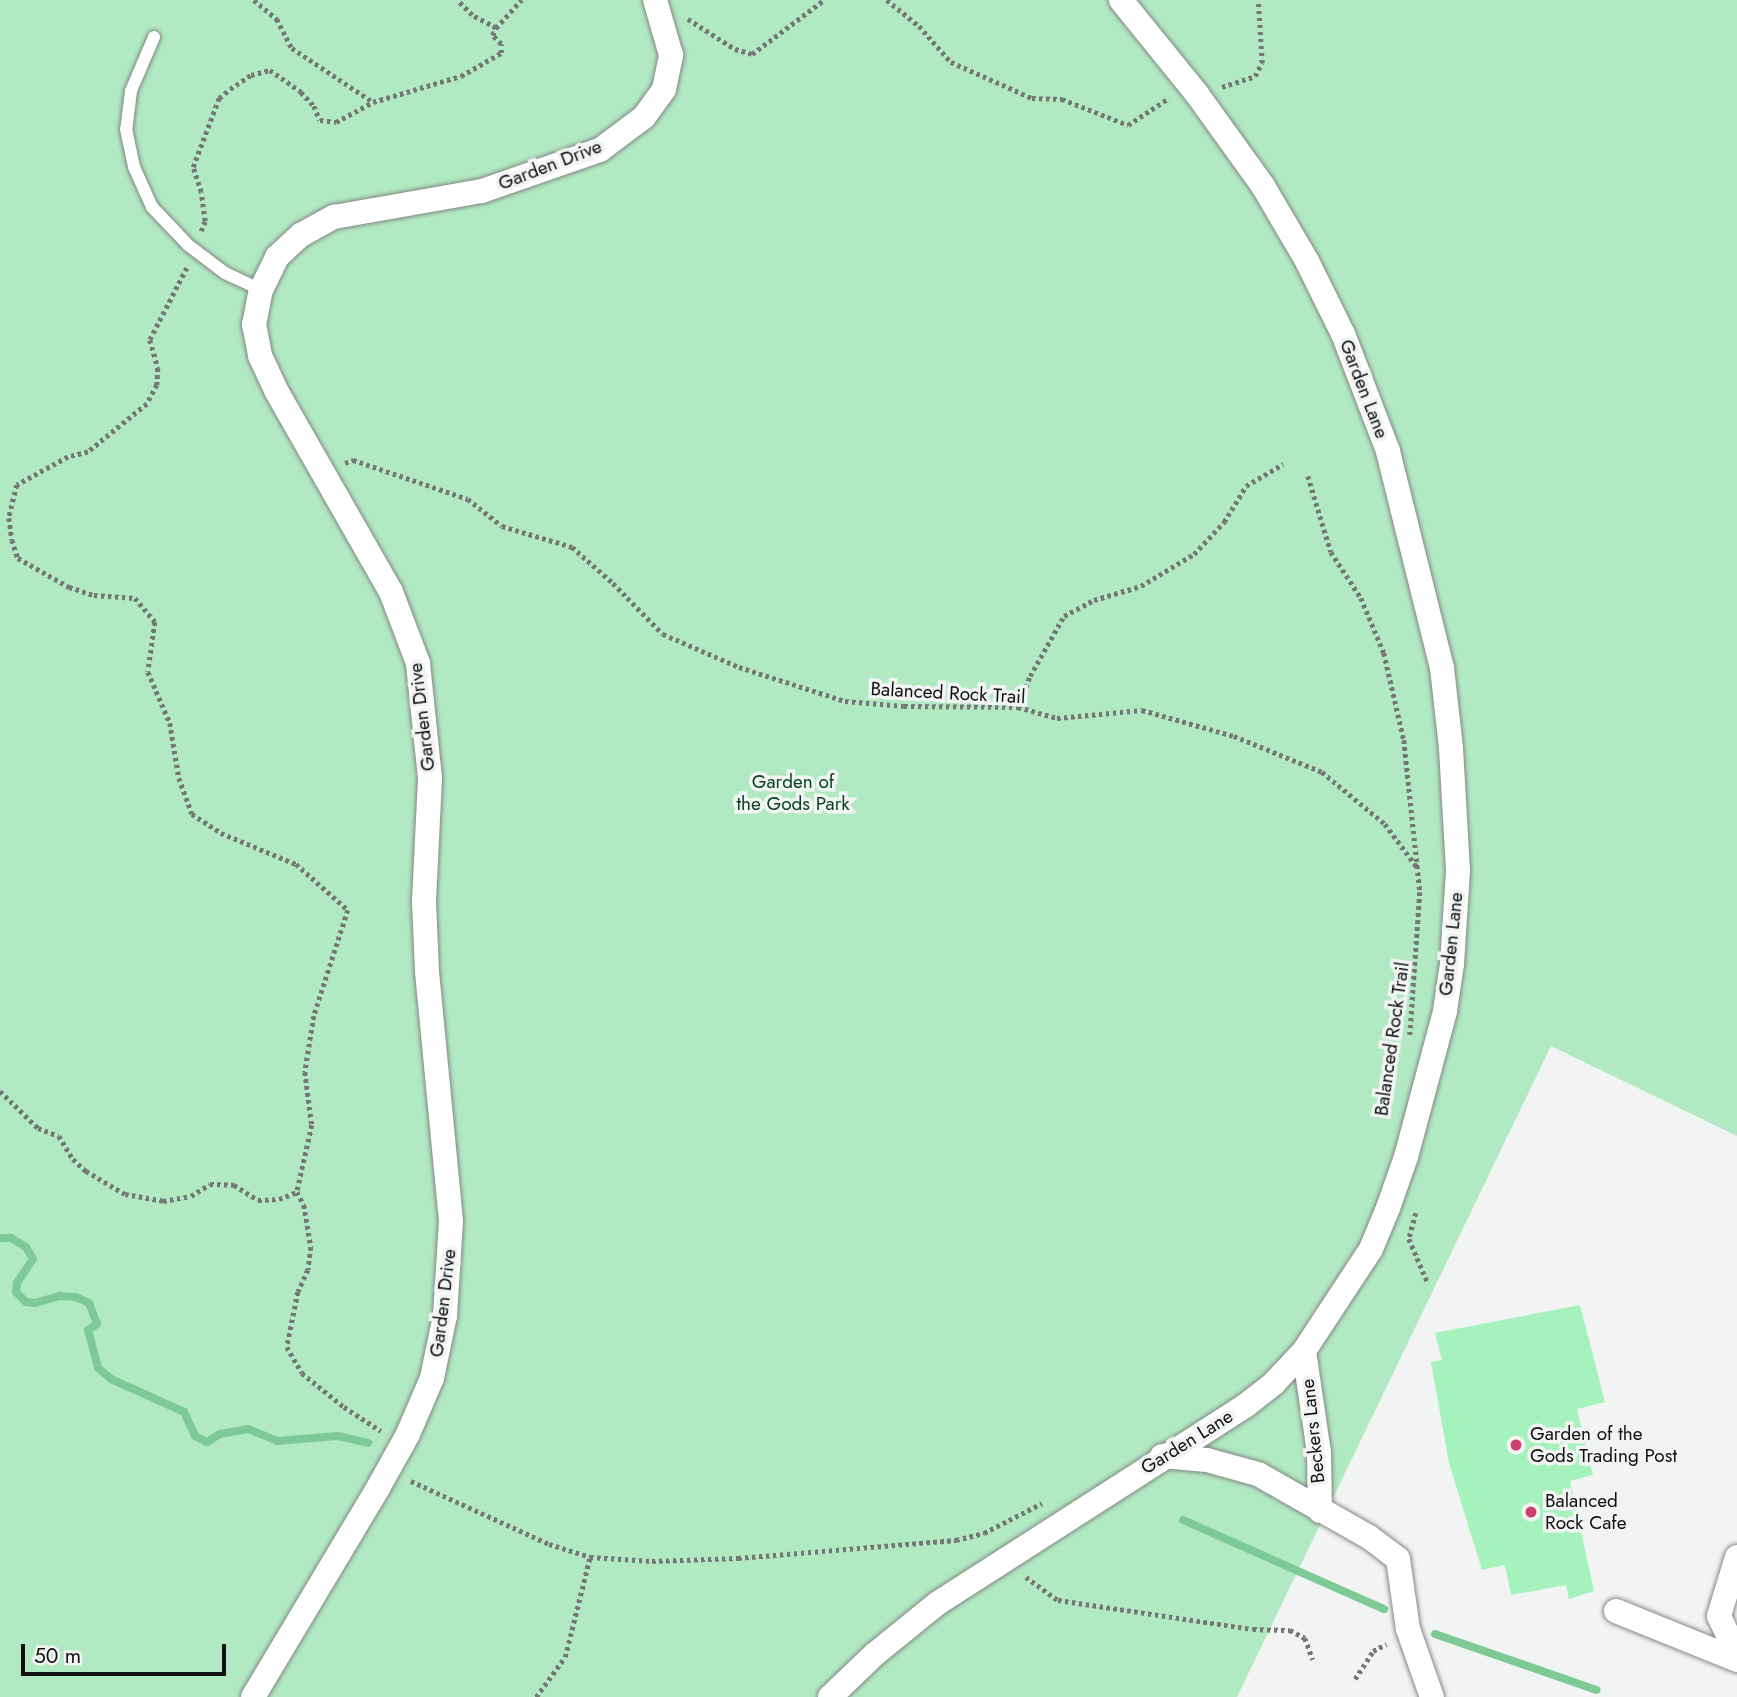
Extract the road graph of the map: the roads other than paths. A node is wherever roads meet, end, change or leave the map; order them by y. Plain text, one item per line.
1 (1121, 0) edge
2 (656, 1) edge
3 (154, 37) dead end
4 (261, 290) junction
5 (1304, 1351) junction
6 (1163, 1456) junction
7 (1320, 1511) junction
8 (1737, 1557) edge
9 (1616, 1611) dead end
10 (1737, 1655) edge
11 (1737, 1660) edge
12 (253, 1697) edge
13 (830, 1697) edge
14 (1433, 1697) edge

1 - 5 street, Garden Lane
2 - 4 street, Garden Drive
3 - 4 lane
4 - 12 street, Garden Drive
5 - 6 street, Garden Lane
5 - 7 street, Beckers Lane
6 - 7 street, Beckers Lane
6 - 13 street, Garden Lane
7 - 14 street, Beckers Lane
8 - 10 street
9 - 11 street

